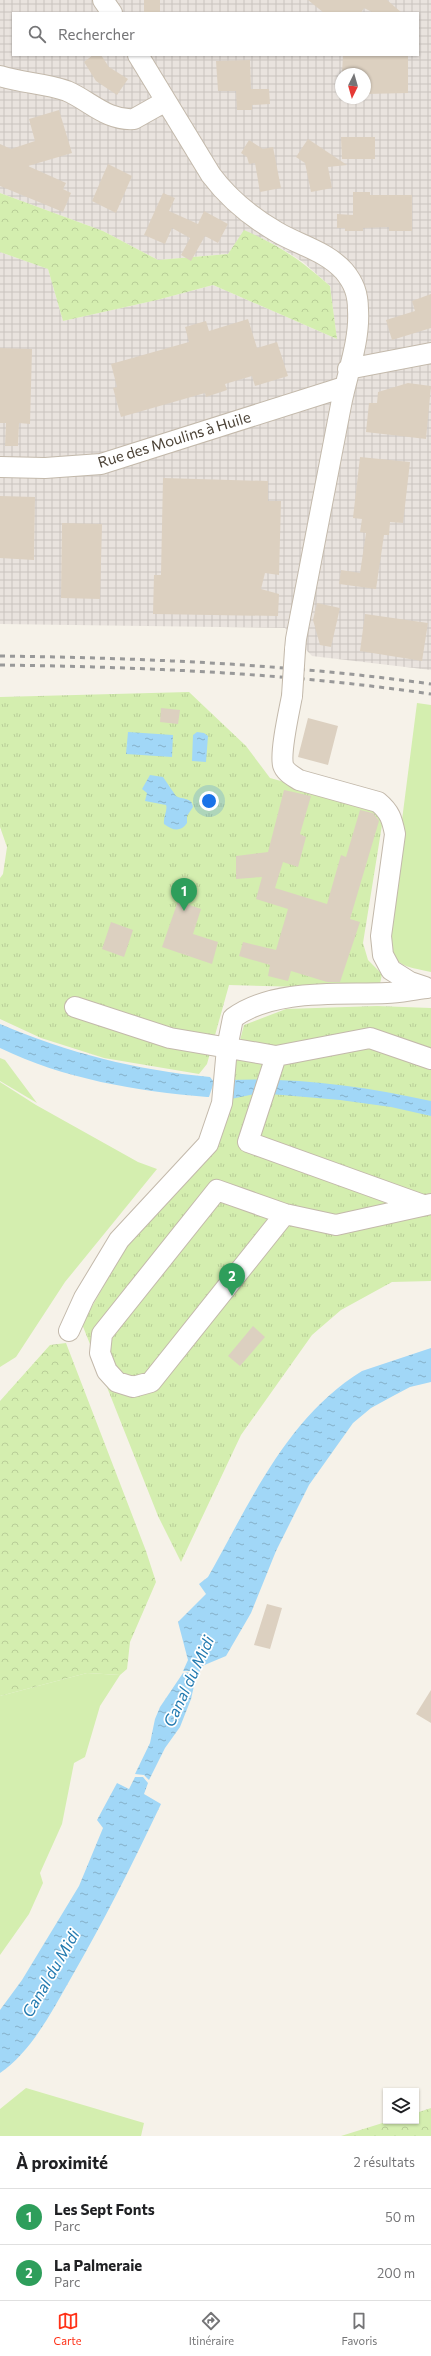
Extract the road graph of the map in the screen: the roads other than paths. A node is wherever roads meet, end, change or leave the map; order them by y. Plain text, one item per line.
1 (103, 0) edge
2 (111, 12) edge
3 (139, 56) edge
4 (0, 76) edge
5 (166, 101) junction
6 (431, 353) edge
7 (346, 378) junction
8 (0, 466) edge
9 (429, 988) edge
10 (75, 1007) dead end
11 (227, 1048) junction
12 (431, 1059) edge
13 (274, 1062) junction
14 (427, 1204) edge
15 (285, 1214) junction
16 (69, 1331) dead end

1 - 2 street
3 - 5 street
4 - 5 street
5 - 7 street
6 - 7 street, Rue des Moulins à Huile
7 - 8 street, Rue des Moulins à Huile
7 - 9 street, bridge
9 - 11 street
10 - 11 street
11 - 13 street
11 - 16 street
12 - 13 street
13 - 14 street
14 - 15 street
15 - 15 street

